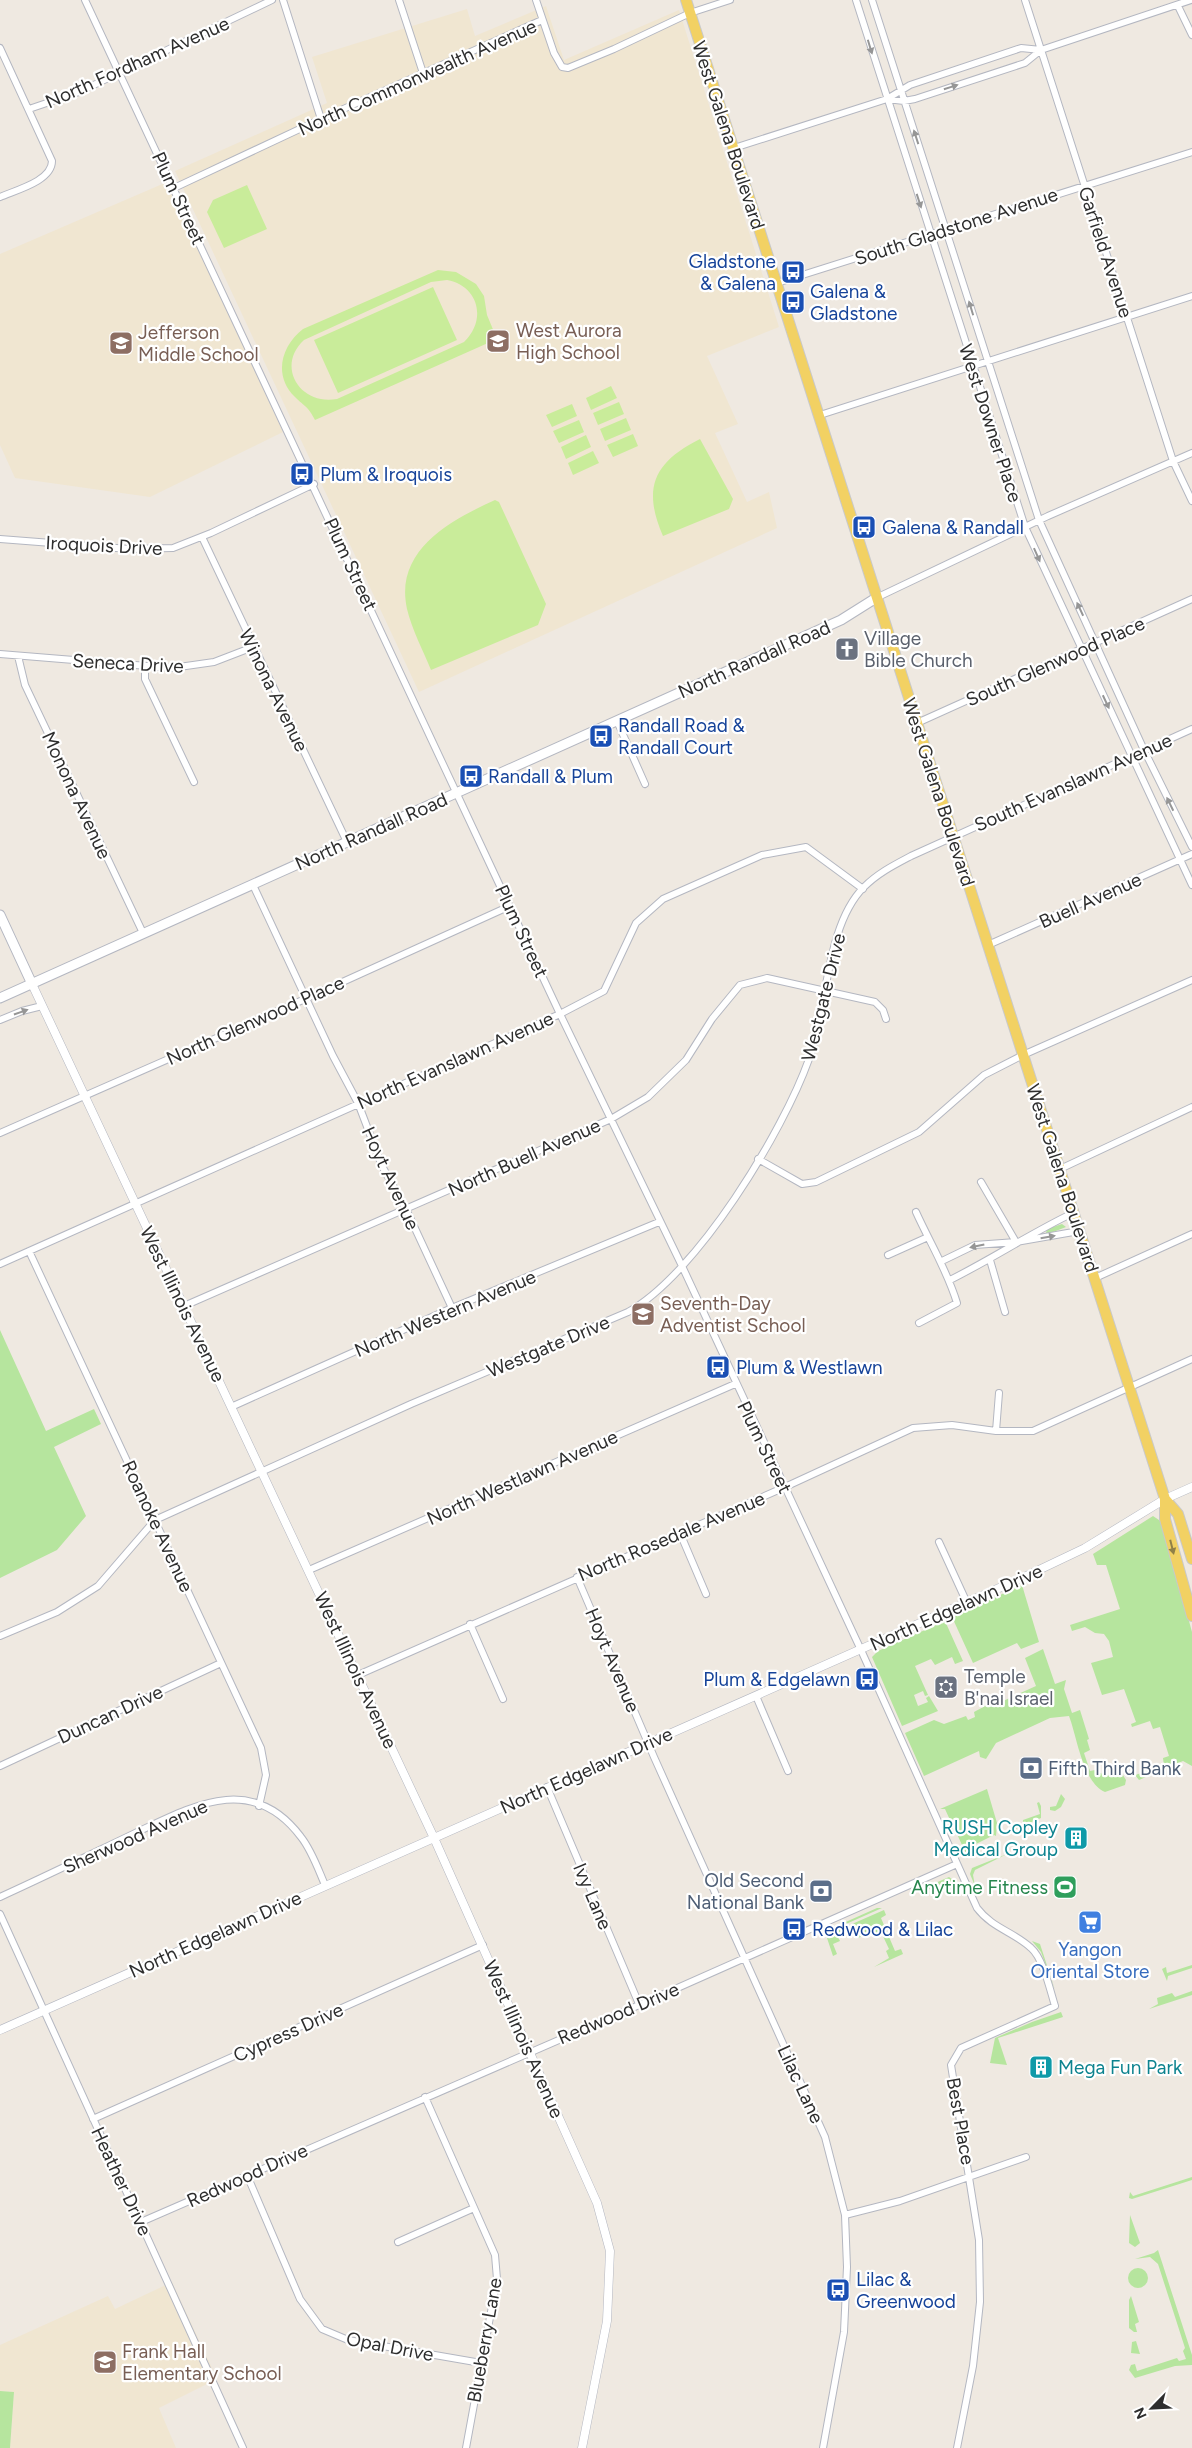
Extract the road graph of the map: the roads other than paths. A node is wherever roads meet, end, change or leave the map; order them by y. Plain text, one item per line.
1 (86, 0) edge
2 (272, 0) edge
3 (283, 0) edge
4 (399, 0) edge
5 (536, 0) edge
6 (686, 0) edge
7 (730, 0) edge
8 (856, 0) edge
9 (872, 0) edge
10 (1025, 0) edge
11 (1191, 0) edge
12 (1178, 6) junction
13 (690, 13) junction
14 (542, 20) junction
15 (1192, 35) edge
16 (0, 48) edge
17 (1041, 50) junction
18 (120, 73) junction
19 (423, 73) junction
20 (901, 91) junction
21 (887, 99) junction
22 (904, 101) junction
23 (29, 109) junction
24 (321, 119) junction
25 (734, 148) junction
26 (1192, 152) edge
27 (1085, 185) junction
28 (174, 188) junction
29 (0, 197) edge
30 (947, 229) junction
31 (930, 234) junction
32 (777, 283) junction
33 (1192, 296) edge
34 (1127, 316) junction
35 (987, 362) junction
36 (974, 366) junction
37 (820, 415) junction
38 (1192, 453) edge
39 (1173, 461) junction
40 (314, 484) junction
41 (1192, 501) edge
42 (1039, 520) junction
43 (1025, 526) junction
44 (202, 537) junction
45 (0, 540) edge
46 (876, 598) junction
47 (1192, 599) edge
48 (1096, 643) junction
49 (253, 647) junction
50 (1081, 649) junction
51 (0, 654) edge
52 (18, 656) junction
53 (145, 667) junction
54 (617, 721) junction
55 (917, 723) junction
56 (1192, 729) edge
57 (1144, 750) junction
58 (1131, 756) junction
59 (194, 782) dead end
60 (645, 784) dead end
61 (458, 792) junction
62 (953, 836) junction
63 (347, 842) junction
64 (1192, 847) edge
65 (1192, 854) edge
66 (1180, 859) junction
67 (252, 885) junction
68 (1192, 885) edge
69 (863, 889) junction
70 (510, 906) junction
71 (0, 915) edge
72 (142, 933) junction
73 (988, 945) junction
74 (1192, 980) edge
75 (32, 984) junction
76 (824, 991) junction
77 (0, 998) edge
78 (306, 999) junction
79 (42, 1006) junction
80 (560, 1014) junction
81 (886, 1019) dead end
82 (0, 1020) edge
83 (1023, 1055) junction
84 (84, 1095) junction
85 (358, 1103) junction
86 (1192, 1107) edge
87 (611, 1118) junction
88 (0, 1133) edge
89 (758, 1159) junction
90 (1060, 1169) junction
91 (981, 1182) dead end
92 (134, 1202) junction
93 (406, 1209) junction
94 (916, 1212) dead end
95 (1073, 1213) junction
96 (659, 1222) junction
97 (1079, 1230) junction
98 (1192, 1234) edge
99 (928, 1237) junction
100 (1016, 1242) junction
101 (28, 1251) junction
102 (888, 1255) dead end
103 (990, 1260) junction
104 (942, 1261) junction
105 (0, 1264) edge
106 (682, 1266) junction
107 (1095, 1278) junction
108 (950, 1280) junction
109 (184, 1306) junction
110 (452, 1308) junction
111 (1005, 1312) dead end
112 (919, 1323) dead end
113 (1192, 1359) edge
114 (735, 1384) junction
115 (1130, 1388) junction
116 (999, 1393) dead end
117 (232, 1407) junction
118 (996, 1432) junction
119 (262, 1471) junction
120 (785, 1487) junction
121 (1192, 1487) edge
122 (1165, 1499) junction
123 (155, 1520) junction
124 (680, 1533) junction
125 (939, 1542) dead end
126 (1192, 1559) edge
127 (309, 1570) junction
128 (577, 1576) junction
129 (706, 1594) dead end
130 (967, 1603) junction
131 (1192, 1616) edge
132 (470, 1624) junction
133 (0, 1636) edge
134 (860, 1650) junction
135 (221, 1663) junction
136 (358, 1675) junction
137 (756, 1696) junction
138 (503, 1699) dead end
139 (648, 1743) junction
140 (0, 1766) edge
141 (788, 1771) dead end
142 (547, 1787) junction
143 (259, 1806) junction
144 (434, 1838) junction
145 (957, 1864) junction
146 (326, 1885) junction
147 (0, 1897) edge
148 (0, 1914) edge
149 (483, 1946) junction
150 (744, 1959) junction
151 (639, 2004) junction
152 (45, 2010) junction
153 (0, 2030) edge
154 (529, 2052) junction
155 (425, 2097) junction
156 (94, 2119) junction
157 (1026, 2157) dead end
158 (247, 2175) junction
159 (970, 2176) junction
160 (474, 2208) junction
161 (845, 2214) junction
162 (141, 2222) junction
163 (398, 2242) dead end
164 (481, 2363) junction
165 (243, 2448) edge
166 (466, 2448) edge
167 (582, 2448) edge
168 (823, 2448) edge
169 (957, 2448) edge

1 - 18 street, Plum Street
2 - 18 street, North Fordham Avenue
3 - 24 street
4 - 19 street
5 - 14 street
6 - 13 main road, West Galena Boulevard
7 - 13 street
8 -> 21 street, West Downer Place
9 - 20 street, West Downer Place
10 - 17 street, Garfield Avenue
11 - 12 street
12 - 15 street
12 - 17 street
13 - 14 street, North Commonwealth Avenue
13 - 25 main road, West Galena Boulevard
14 - 19 street, North Commonwealth Avenue
16 - 23 street
17 - 20 street
22 -> 17 street
17 - 27 street, Garfield Avenue
18 - 23 street, North Fordham Avenue
18 - 28 street, Plum Street
19 - 24 street, North Commonwealth Avenue
20 - 21 street
20 - 22 street, West Downer Place
21 - 22 street
21 - 25 street
21 -> 31 street, West Downer Place
30 -> 22 street, West Downer Place
23 - 29 street
24 - 28 street, North Commonwealth Avenue
25 - 32 main road, West Galena Boulevard
26 - 27 street, South Gladstone Avenue
27 - 30 street, South Gladstone Avenue
27 - 34 street, Garfield Avenue
28 - 40 street, Plum Street
30 - 31 street, South Gladstone Avenue
35 -> 30 street, West Downer Place
31 - 32 street, South Gladstone Avenue
31 - 36 street, West Downer Place
32 - 37 main road, West Galena Boulevard
33 - 34 street
34 - 35 street
34 - 39 street, Garfield Avenue
35 - 36 street
35 - 42 street, West Downer Place
36 - 37 street
36 - 43 street, West Downer Place
37 - 46 main road, West Galena Boulevard
38 - 39 street
39 - 41 street, Garfield Avenue
39 - 42 street
40 - 44 street, Iroquois Drive
40 - 61 street, Plum Street
42 - 43 street
48 -> 42 street, West Downer Place
43 - 46 street
43 -> 50 street, West Downer Place
44 - 45 street, Iroquois Drive
44 - 49 street, Winona Avenue
46 - 54 main road, North Randall Road
46 - 55 main road, West Galena Boulevard
47 - 48 street, South Glenwood Place
48 - 50 street, South Glenwood Place
48 - 57 street, West Downer Place
49 - 53 street, Seneca Drive
49 - 63 street, Winona Avenue
50 - 55 street, South Glenwood Place
50 -> 58 street, West Downer Place
51 - 52 street, Seneca Drive
52 - 53 street, Seneca Drive
52 - 72 street, Monona Avenue
53 - 59 street
54 - 60 street
54 - 61 main road, North Randall Road
55 - 62 main road, West Galena Boulevard
56 - 57 street, South Evanslawn Avenue
57 - 58 street, South Evanslawn Avenue
64 -> 57 street, West Downer Place
58 - 62 street, South Evanslawn Avenue
58 - 66 street, West Downer Place
61 - 63 main road, North Randall Road
61 - 70 street, Plum Street
62 - 69 street, Westgate Drive
62 - 73 main road, West Galena Boulevard
63 - 67 main road, North Randall Road
65 - 66 street, Buell Avenue
66 - 68 street, West Downer Place
66 - 73 street, Buell Avenue
67 - 72 main road, North Randall Road
67 - 78 street, Hoyt Avenue
69 - 76 street, Westgate Drive
69 - 80 street, North Evanslawn Avenue
70 - 78 street, North Glenwood Place
70 - 80 street, Plum Street
71 - 75 main road, West Illinois Avenue
72 - 75 main road, North Randall Road
73 - 83 main road, West Galena Boulevard
74 - 83 street
75 - 77 main road, North Randall Road
75 - 79 street, West Illinois Avenue
76 - 81 street, North Buell Avenue
76 - 87 street, North Buell Avenue
76 - 89 street, Westgate Drive
78 - 84 street, North Glenwood Place
78 - 85 street, Hoyt Avenue
82 -> 79 street
79 - 84 street, West Illinois Avenue
80 - 85 street, North Evanslawn Avenue
80 - 87 street, Plum Street
83 - 89 street
83 - 90 main road, West Galena Boulevard
84 - 88 street, North Glenwood Place
84 - 92 street, West Illinois Avenue
85 - 92 street, North Evanslawn Avenue
85 - 93 street, Hoyt Avenue
86 - 90 street
87 - 93 street, North Buell Avenue
87 - 96 street, Plum Street
89 - 106 street, Westgate Drive
90 - 95 main road, West Galena Boulevard
91 - 100 street
92 - 101 street, North Evanslawn Avenue
92 - 109 street, West Illinois Avenue
93 - 109 street, North Buell Avenue
93 - 110 street, Hoyt Avenue
94 - 99 street
95 - 97 main road, West Galena Boulevard
95 - 100 street
96 - 106 street, Plum Street
96 - 110 street, North Western Avenue
100 -> 97 street
97 - 107 main road, West Galena Boulevard
98 - 107 street
99 - 102 street
99 - 104 street
100 - 103 street
100 -> 104 street
101 - 105 street, North Evanslawn Avenue
101 - 123 street, Roanoke Avenue
103 - 108 street
103 - 111 street
104 - 108 street
106 - 114 street, Plum Street
106 - 119 street, Westgate Drive
107 - 115 main road, West Galena Boulevard
108 - 112 street
109 - 117 street, West Illinois Avenue
110 - 117 street, North Western Avenue
113 - 115 street, North Rosedale Avenue
114 - 120 street, Plum Street
114 - 127 street, North Westlawn Avenue
115 - 118 street, North Rosedale Avenue
115 - 122 main road, West Galena Boulevard
116 - 118 street
117 - 119 street, West Illinois Avenue
118 - 120 street, North Rosedale Avenue
119 - 123 street, Westgate Drive
119 - 127 street, West Illinois Avenue
120 - 124 street, North Rosedale Avenue
120 - 134 street, Plum Street
121 - 122 street, North Edgelawn Drive
122 - 126 main road, West Galena Boulevard
122 - 130 street, North Edgelawn Drive
122 -> 131 main road, West Galena Boulevard
123 - 133 street, Westgate Drive
123 - 135 street, Roanoke Avenue
124 - 128 street, North Rosedale Avenue
124 - 129 street
125 - 130 street
127 - 136 street, West Illinois Avenue
128 - 132 street, North Rosedale Avenue
128 - 139 street, Hoyt Avenue
130 - 134 street, North Edgelawn Drive
132 - 136 street, North Rosedale Avenue
132 - 138 street
134 - 137 street, North Edgelawn Drive
134 - 145 street, Plum Street
135 - 140 street, Duncan Drive
135 - 143 street, Roanoke Avenue
136 - 144 street, West Illinois Avenue
137 - 139 street, North Edgelawn Drive
137 - 141 street
139 - 142 street, North Edgelawn Drive
139 - 150 street, Lilac Lane
142 - 144 street, North Edgelawn Drive
142 - 151 street, Ivy Lane
143 - 146 street, Sherwood Avenue
143 - 147 street, Sherwood Avenue
144 - 146 street, North Edgelawn Drive
144 - 149 street, West Illinois Avenue
145 - 150 street, Redwood Drive
145 - 159 street, Best Place
146 - 152 street, North Edgelawn Drive
148 - 152 street, Heather Drive
149 - 154 street, West Illinois Avenue
149 - 156 street, Cypress Drive
150 - 151 street, Redwood Drive
150 - 161 street, Lilac Lane
151 - 154 street, Redwood Drive
152 - 153 street, North Edgelawn Drive
152 - 156 street, Heather Drive
154 - 155 street, Redwood Drive
154 - 167 street, West Illinois Avenue
155 - 158 street, Redwood Drive
155 - 160 street, Blueberry Lane
156 - 162 street, Heather Drive
157 - 159 street
158 - 162 street, Redwood Drive
158 - 164 street, Opal Drive
159 - 161 street
159 - 169 street, Best Place
160 - 163 street
160 - 164 street, Blueberry Lane
161 - 168 street, Lilac Lane
162 - 165 street, Heather Drive
164 - 166 street, Blueberry Lane

